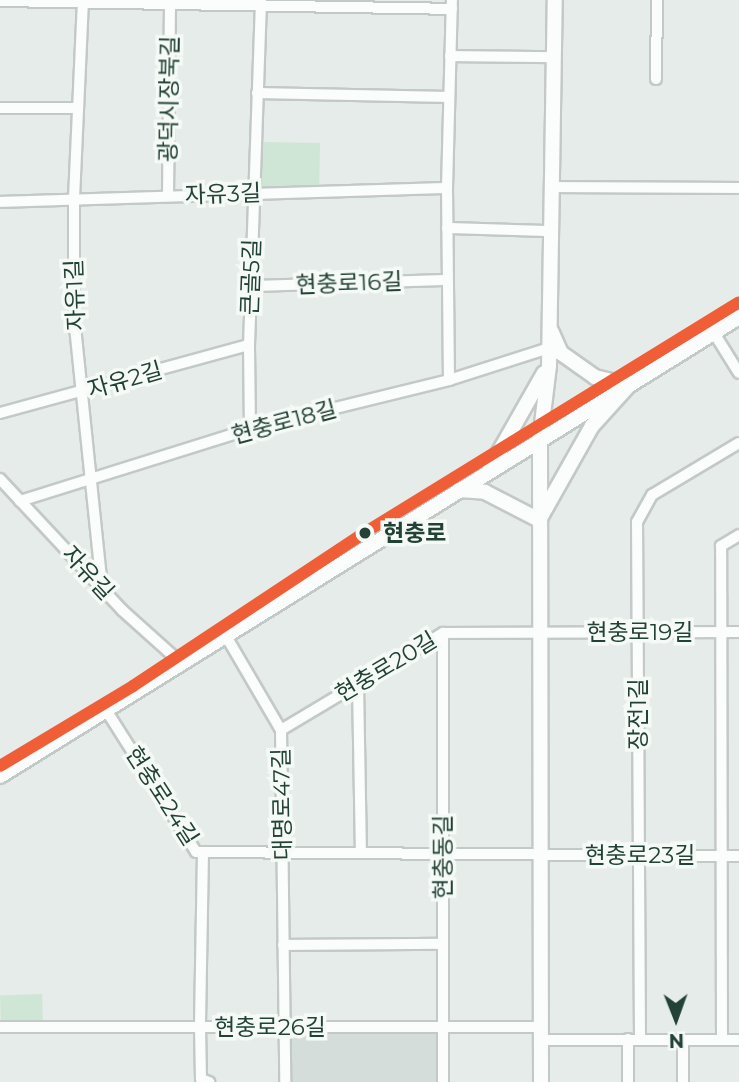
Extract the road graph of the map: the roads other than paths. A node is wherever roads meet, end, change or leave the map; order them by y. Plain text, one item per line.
1 (555, 0) edge
2 (657, 0) edge
3 (0, 1) edge
4 (83, 1) edge
5 (170, 3) junction
6 (261, 3) edge
7 (452, 4) edge
8 (450, 56) junction
9 (554, 57) junction
10 (656, 79) dead end
11 (257, 93) junction
12 (449, 97) junction
13 (0, 108) edge
14 (76, 108) junction
15 (551, 187) junction
16 (447, 188) junction
17 (739, 188) edge
18 (253, 192) junction
19 (168, 195) junction
20 (74, 198) junction
21 (0, 202) edge
22 (447, 228) junction
23 (550, 231) junction
24 (447, 280) junction
25 (251, 286) junction
26 (739, 317) edge
27 (549, 328) junction
28 (714, 333) junction
29 (249, 345) junction
30 (549, 348) junction
31 (548, 366) junction
32 (739, 373) edge
33 (449, 380) junction
34 (629, 384) junction
35 (81, 392) junction
36 (0, 413) edge
37 (250, 429) junction
38 (540, 440) junction
39 (739, 443) edge
40 (488, 471) junction
41 (0, 479) edge
42 (92, 479) junction
43 (459, 490) junction
44 (20, 501) junction
45 (539, 520) junction
46 (739, 535) edge
47 (102, 588) junction
48 (638, 632) junction
49 (721, 632) junction
50 (739, 632) edge
51 (443, 633) junction
52 (542, 633) junction
53 (226, 636) junction
54 (181, 663) junction
55 (358, 684) junction
56 (106, 710) junction
57 (281, 730) junction
58 (0, 776) edge
59 (202, 852) junction
60 (282, 853) junction
61 (360, 853) junction
62 (443, 854) junction
63 (540, 855) junction
64 (639, 855) junction
65 (722, 856) junction
66 (739, 856) edge
67 (443, 944) junction
68 (283, 946) junction
69 (0, 1027) edge
70 (200, 1027) junction
71 (284, 1027) junction
72 (443, 1027) junction
73 (541, 1034) junction
74 (628, 1039) junction
75 (640, 1039) junction
76 (683, 1040) junction
77 (722, 1040) junction
78 (739, 1040) edge
79 (209, 1082) edge
80 (285, 1082) edge
81 (443, 1082) edge
82 (541, 1082) edge
83 (628, 1082) edge
84 (684, 1082) edge

1 - 9 main road
2 - 10 street
3 - 4 street
4 - 5 street
4 - 14 street, 자유1길
5 - 6 street
5 - 19 street, 광덕시장북길
6 - 7 street
6 - 11 street, 큰골5길
7 - 8 street
8 - 9 street
8 - 12 street
9 - 15 main road
11 - 12 street
11 - 18 street, 큰골5길
12 - 16 street
13 - 14 street
14 - 20 street, 자유1길
15 - 17 street
15 - 23 main road
16 - 18 street, 자유3길
16 - 22 street
18 - 19 street, 자유3길
18 - 25 street, 큰골5길
19 - 20 street, 자유3길
20 - 21 street, 자유3길
20 - 35 street, 자유1길
22 - 23 street
22 - 24 street
23 - 27 main road
24 - 25 street, 현충로16길
24 - 33 street
25 - 29 street, 큰골5길
26 - 28 main road
27 - 30 main road
27 - 34 main road
28 - 32 street
28 - 34 main road
29 - 35 street, 자유2길
29 - 37 street, 큰골5길
30 - 31 main road
30 - 33 street, 현충로18길
31 - 38 main road
31 - 40 main road
33 - 37 street, 현충로18길
34 - 38 main road
34 - 45 main road
35 - 36 street, 자유2길
35 - 42 street, 자유1길
37 - 42 street, 현충로18길
38 - 40 main road
38 - 45 main road
39 - 48 street, 장전1길
40 - 43 main road
41 - 44 street, 자유길
42 - 44 street, 현충로18길
42 - 47 street, 자유1길
43 - 45 main road
43 - 53 main road
44 - 47 street, 자유길
45 - 52 main road
46 - 49 street
47 - 54 street, 자유길
48 - 49 street, 현충로19길
48 - 52 street, 현충로19길
48 - 64 street, 장전1길
49 - 50 street, 현충로19길
49 - 65 street
51 - 52 street, 현충로20길
51 - 55 street, 현충로20길
51 - 62 street, 현충동길
52 - 63 main road
53 - 54 main road
53 - 57 street, 대명로47길
54 - 56 main road
55 - 57 street, 현충로20길
55 - 61 street
56 - 58 main road
56 - 59 street, 현충로24길
57 - 60 street, 대명로47길
59 - 60 street, 현충로24길
59 - 70 street
60 - 61 street, 현충로24길
60 - 68 street, 대명로47길
61 - 62 street, 현충로24길
62 - 63 street, 현충로24길
62 - 67 street, 현충동길
63 - 64 street, 현충로23길
63 - 73 main road
64 - 65 street, 현충로23길
64 - 75 street, 장전1길
65 - 66 street, 현충로23길
65 - 77 street
67 - 68 street
67 - 72 street, 현충동길
68 - 71 street, 대명로47길
69 - 70 street, 현충로26길
70 - 71 street, 현충로26길
70 - 79 street
71 - 72 street, 현충로26길
71 - 80 street, 대명로47길
72 - 73 street, 현충로26길
72 - 81 street, 현충동길
73 - 74 street, 현충로26길
73 - 82 main road
74 - 75 street, 현충로26길
74 - 83 street
75 - 76 street, 현충로26길
76 - 77 street, 현충로26길
76 - 84 street
77 - 78 street, 현충로26길

